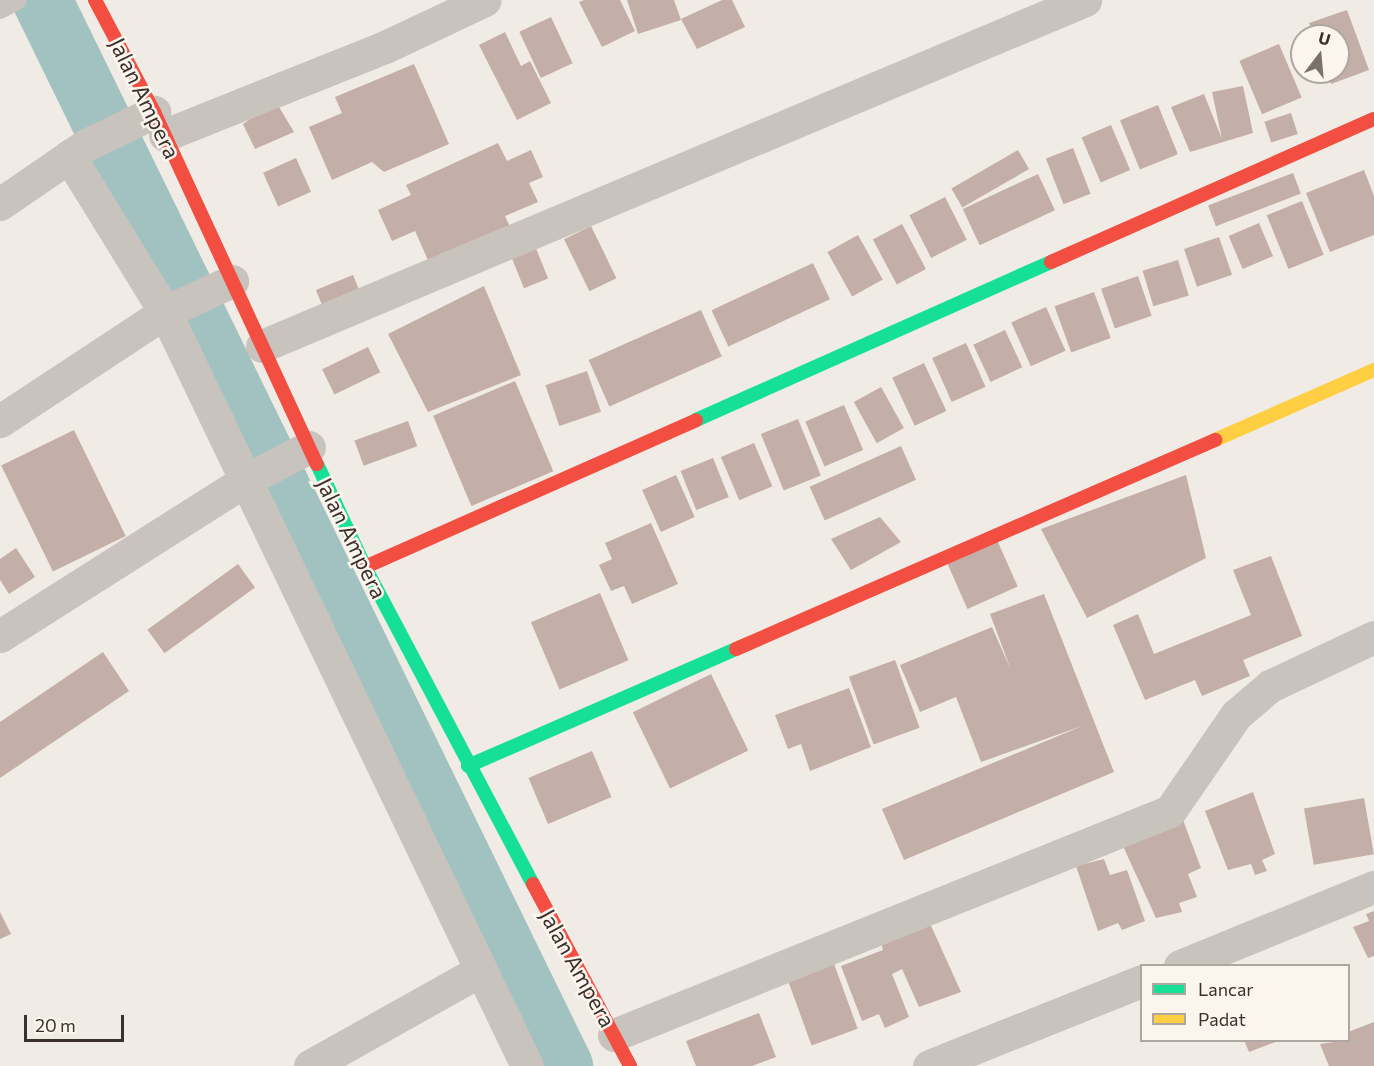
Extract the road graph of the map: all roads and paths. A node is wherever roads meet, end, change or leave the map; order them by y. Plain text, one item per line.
1 (17, 0) edge
2 (95, 0) edge
3 (485, 0) edge
4 (1085, 0) edge
5 (0, 9) edge
6 (1374, 119) edge
7 (152, 122) junction
8 (78, 151) junction
9 (0, 204) edge
10 (222, 285) junction
11 (172, 308) junction
12 (262, 346) junction
13 (1374, 370) edge
14 (0, 422) edge
15 (297, 453) junction
16 (251, 477) junction
17 (365, 567) junction
18 (0, 636) edge
19 (1374, 637) edge
20 (468, 766) junction
21 (1374, 887) edge
22 (1185, 964) edge
23 (479, 971) junction
24 (1140, 982) edge
25 (614, 1035) junction
26 (310, 1066) edge
27 (527, 1066) edge
28 (630, 1066) edge
29 (929, 1066) edge

1 - 5 lane
2 - 7 street, Jalan Ampera
3 - 7 street
4 - 12 street
6 - 17 street
7 - 8 street
7 - 10 street, Jalan Ampera
8 - 9 street
8 - 11 street
10 - 11 street
10 - 12 street, Jalan Ampera
11 - 14 street
11 - 16 street
12 - 15 street, Jalan Ampera
13 - 20 street
15 - 16 street
15 - 17 street, Jalan Ampera
16 - 18 street
16 - 23 street
17 - 20 street, Jalan Ampera
19 - 25 street
20 - 25 street, Jalan Ampera
21 - 22 street
23 - 26 street
23 - 27 street
24 - 29 street
25 - 28 street, Jalan Ampera

